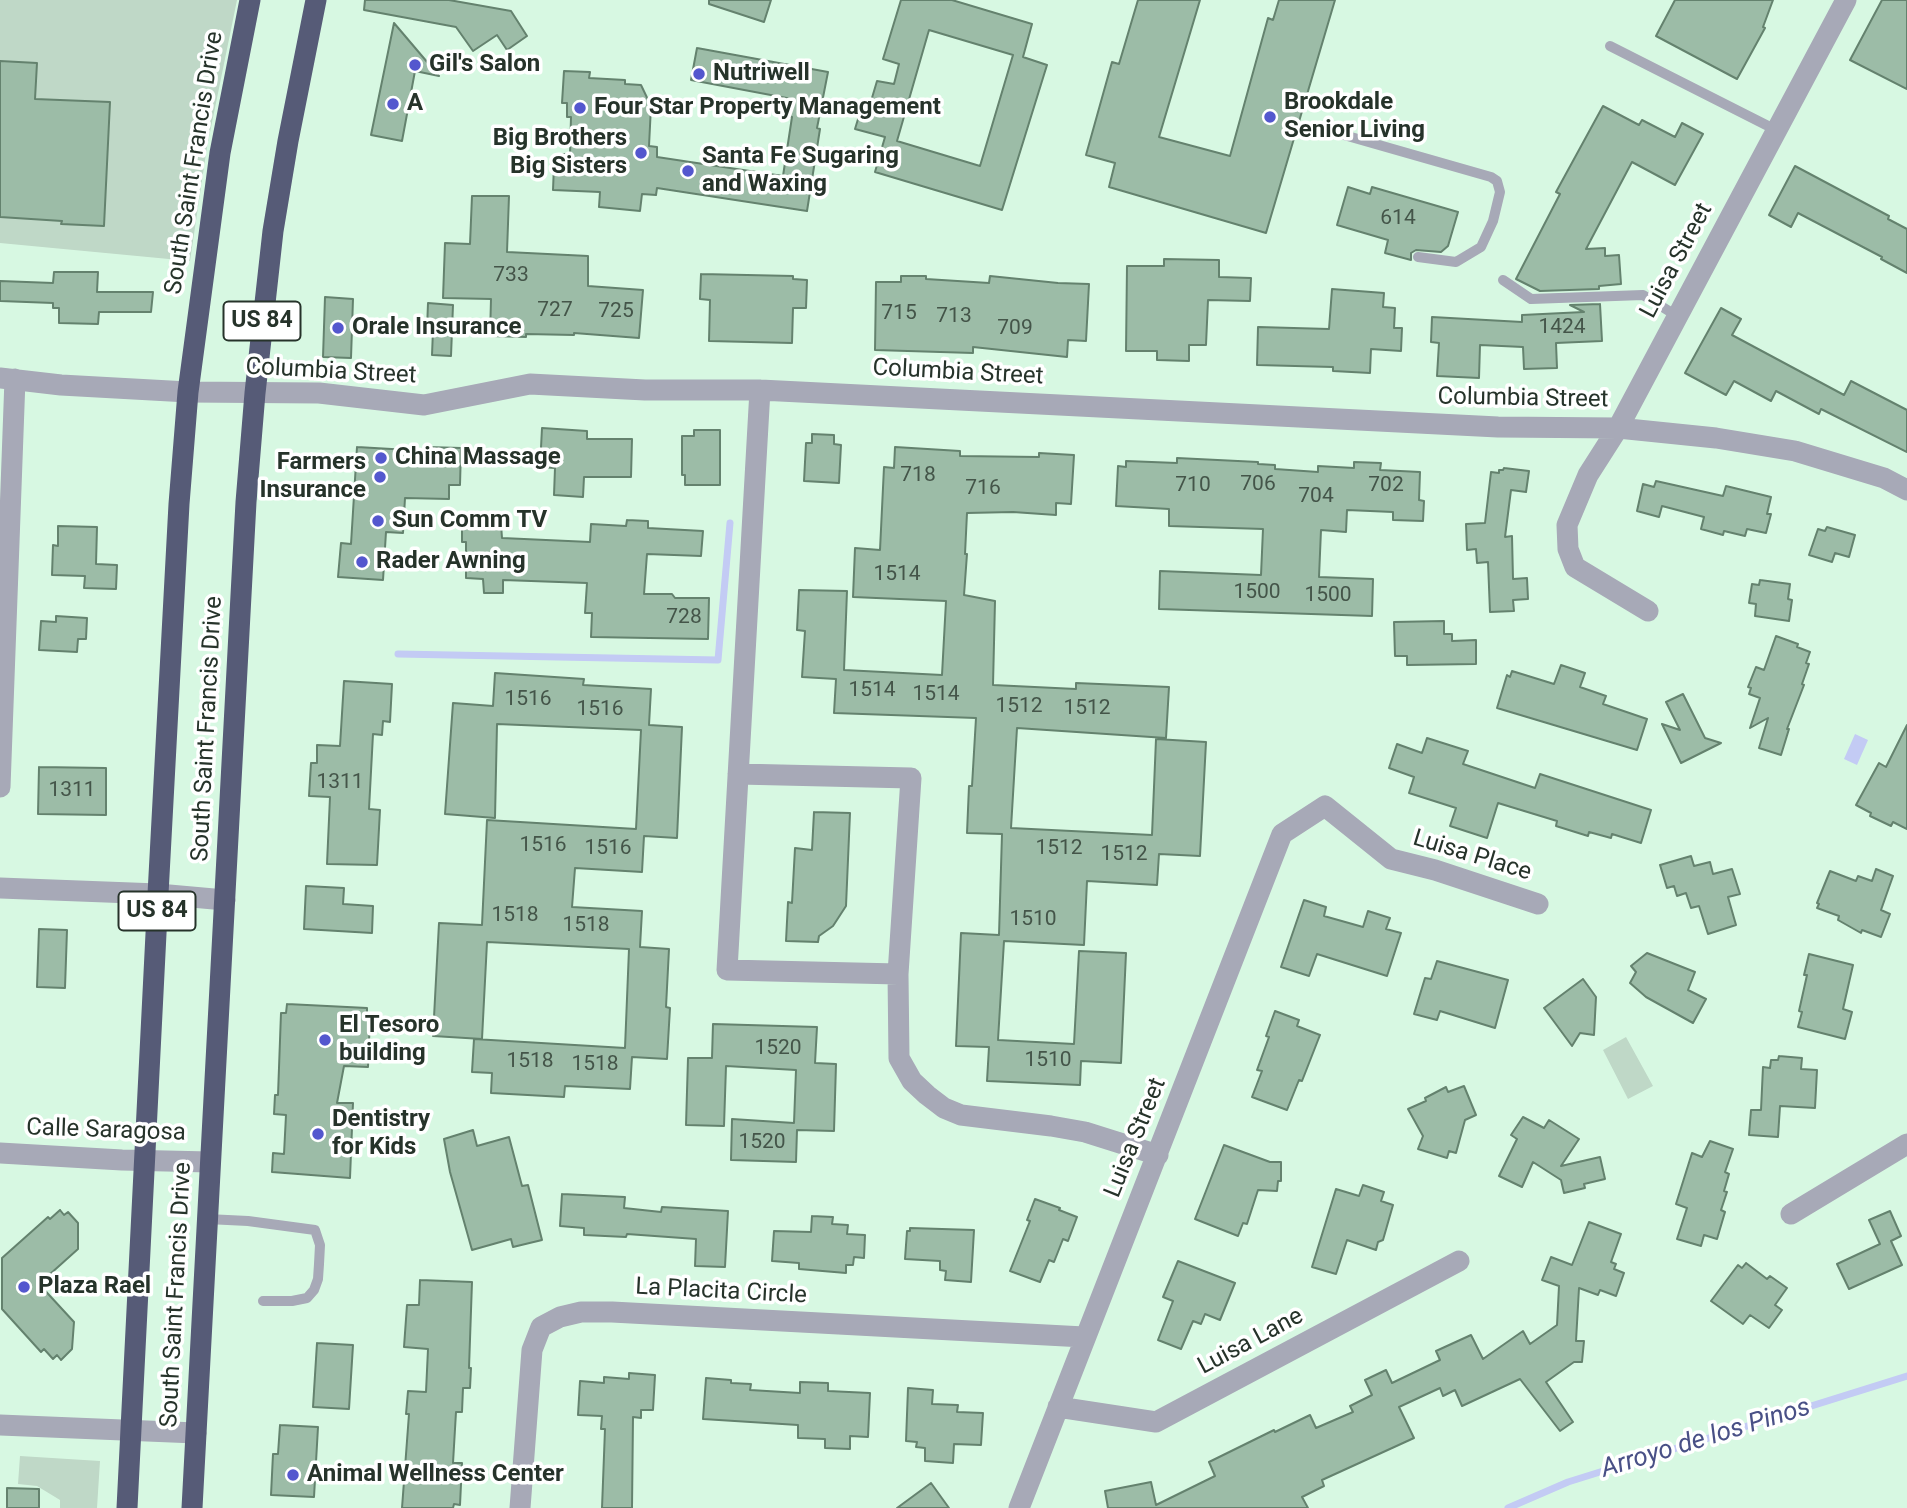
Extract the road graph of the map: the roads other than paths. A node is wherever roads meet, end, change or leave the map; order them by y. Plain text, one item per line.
1 (250, 0) edge
2 (316, 0) edge
3 (1846, 0) edge
4 (1610, 46) dead end
5 (1776, 130) junction
6 (1344, 135) dead end
7 (1418, 257) dead end
8 (1503, 281) dead end
9 (1677, 316) junction
10 (7, 379) edge
11 (760, 390) junction
12 (188, 392) junction
13 (255, 393) junction
14 (1618, 428) junction
15 (1907, 490) edge
16 (1647, 611) dead end
17 (3, 630) edge
18 (738, 774) junction
19 (0, 786) edge
20 (1325, 806) joint
21 (0, 888) edge
22 (158, 894) junction
23 (225, 900) junction
24 (1538, 904) dead end
25 (898, 974) junction
26 (1907, 1144) edge
27 (0, 1153) edge
28 (1158, 1155) junction
29 (144, 1160) junction
30 (210, 1161) junction
31 (1791, 1214) dead end
32 (207, 1219) junction
33 (1459, 1261) dead end
34 (263, 1301) dead end
35 (1084, 1337) junction
36 (1058, 1407) junction
37 (0, 1425) edge
38 (130, 1430) junction
39 (196, 1433) junction
40 (127, 1508) edge
41 (192, 1508) edge
42 (520, 1508) edge
43 (1019, 1508) edge

1 - 12 highway, South Saint Francis Drive / US 84
2 - 13 highway, South Saint Francis Drive / US 84
3 - 5 street, Luisa Street
4 - 5 lane
5 - 9 street, Luisa Street
6 - 7 lane
8 - 9 lane
9 - 14 street, Luisa Street
10 - 12 street, Columbia Street
10 - 17 street
11 - 13 street, Columbia Street
11 - 14 street, Columbia Street
11 - 18 street
12 - 13 street, Columbia Street
12 - 22 highway, South Saint Francis Drive / US 84
13 - 23 highway, South Saint Francis Drive / US 84
14 - 15 street, Columbia Street
14 - 16 street, Luisa Street
17 - 19 street
18 - 25 street
18 - 25 street
20 - 24 street, Luisa Place
20 - 28 street, Luisa Street
21 - 22 street
22 - 23 street
22 - 29 highway, South Saint Francis Drive / US 84
23 - 30 highway, South Saint Francis Drive / US 84
25 - 28 street
26 - 31 street
27 - 29 street, Calle Saragosa
28 - 35 street, Luisa Street
29 - 30 street, Calle Saragosa
29 - 38 highway, South Saint Francis Drive / US 84
30 - 32 highway, South Saint Francis Drive / US 84
32 - 34 lane
32 - 39 highway, South Saint Francis Drive / US 84
33 - 36 street, Luisa Lane
35 - 36 street, Luisa Street
35 - 42 street, La Placita Circle
36 - 43 street, Luisa Street
37 - 38 street
38 - 39 street
38 - 40 highway, South Saint Francis Drive / US 84
39 - 41 highway, South Saint Francis Drive / US 84

